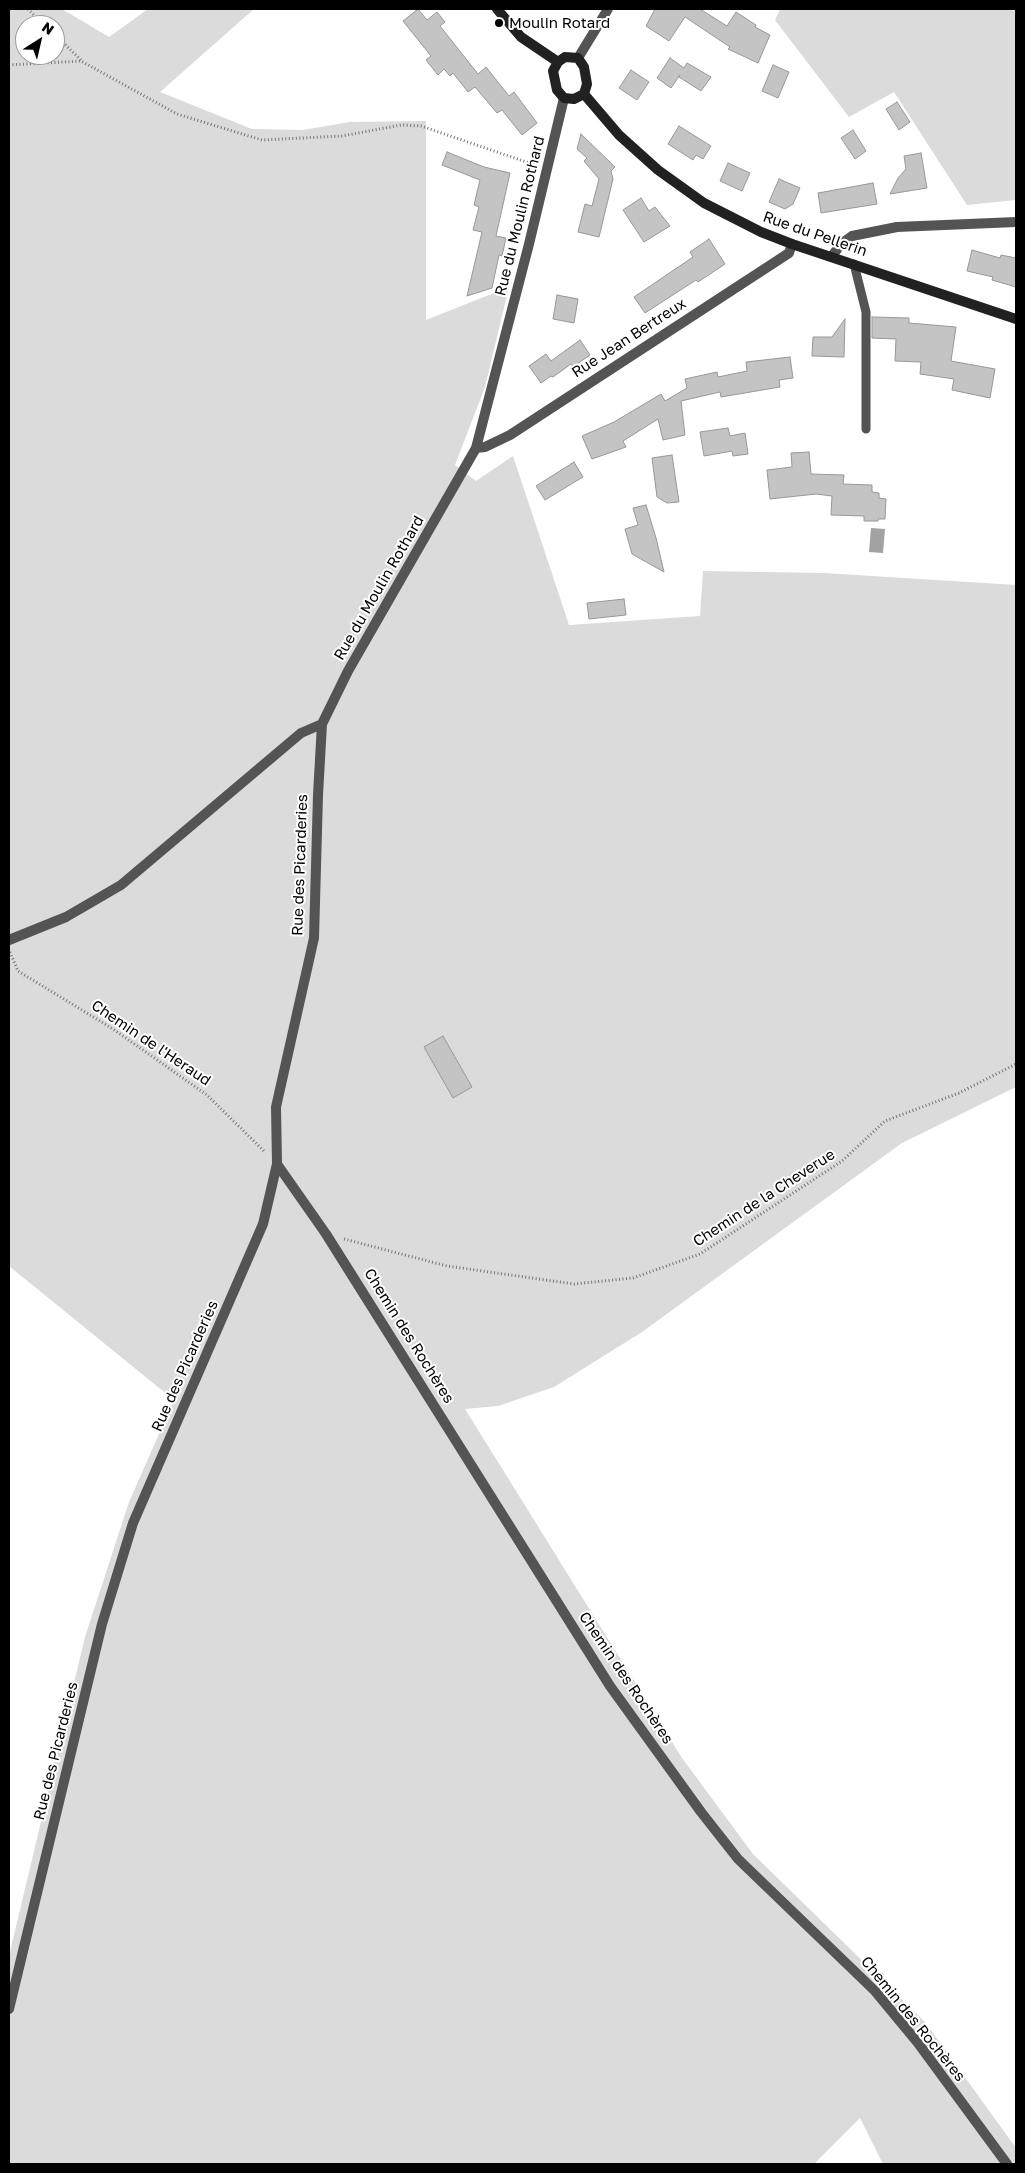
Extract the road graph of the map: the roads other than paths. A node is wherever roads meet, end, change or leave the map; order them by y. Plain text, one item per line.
1 (497, 9) edge
2 (608, 9) edge
3 (578, 58) junction
4 (558, 62) junction
5 (584, 94) junction
6 (564, 98) junction
7 (1016, 222) edge
8 (792, 244) junction
9 (832, 256) junction
10 (854, 264) junction
11 (1016, 319) edge
12 (866, 429) dead end
13 (476, 448) junction
14 (322, 724) junction
15 (9, 940) edge
16 (277, 1164) junction
17 (9, 2009) edge
18 (1007, 2164) edge

1 - 4 main road
2 - 3 street
3 - 4 main road
3 - 5 main road
4 - 6 main road
5 - 6 main road
5 - 8 main road, Rue du Pellerin
6 - 13 street, Rue du Moulin Rothard
7 - 9 street
8 - 9 main road, Rue du Pellerin
8 - 13 street, Rue Jean Bertreux
9 - 10 main road, Rue du Pellerin
10 - 11 main road, Rue du Pellerin
10 - 12 lane
13 - 14 street, Rue du Moulin Rothard
14 - 15 street
14 - 16 street, Rue des Picarderies
16 - 17 street, Rue des Picarderies
16 - 18 street, Chemin des Rochères

